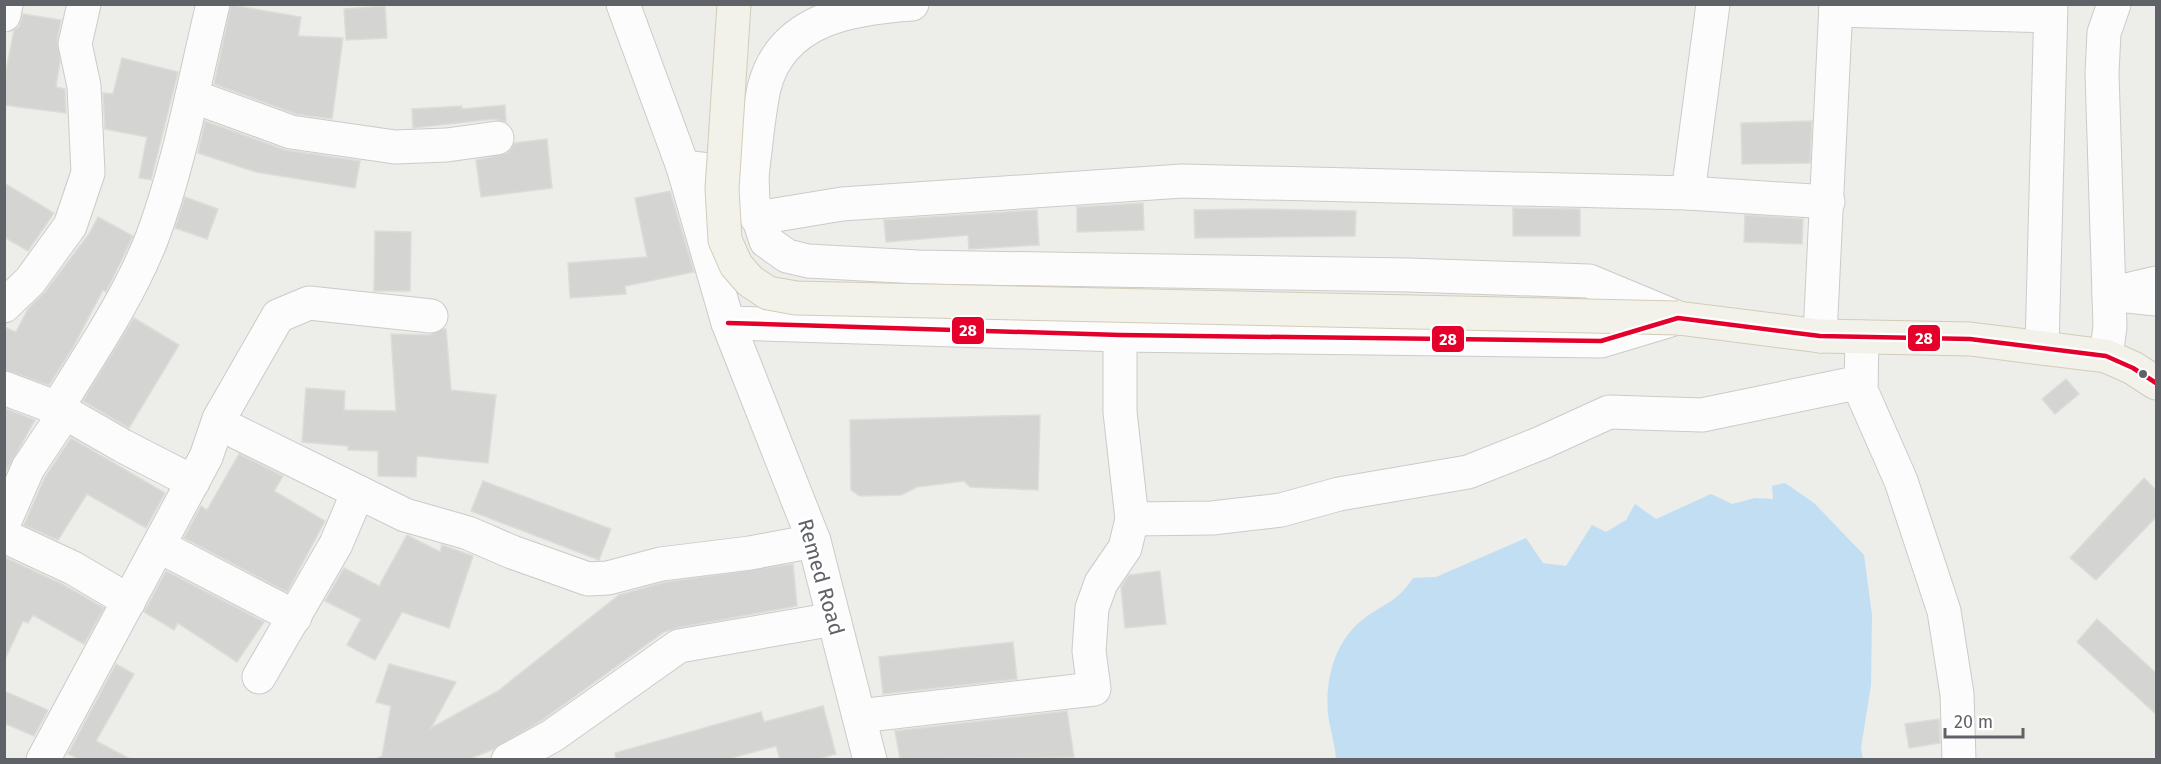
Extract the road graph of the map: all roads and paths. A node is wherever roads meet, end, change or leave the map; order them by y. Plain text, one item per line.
1 (6, 4) edge
2 (84, 4) edge
3 (213, 4) edge
4 (623, 4) edge
5 (734, 4) edge
6 (912, 4) edge
7 (1713, 4) edge
8 (2114, 4) edge
9 (1836, 8) edge
10 (2051, 10) edge
11 (4, 15) edge
12 (192, 96) junction
13 (496, 138) dead end
14 (683, 167) junction
15 (752, 175) junction
16 (1688, 193) junction
17 (1828, 202) junction
18 (757, 218) junction
19 (2157, 283) edge
20 (2109, 294) junction
21 (2157, 299) edge
22 (4, 306) edge
23 (431, 316) dead end
24 (1678, 318) junction
25 (728, 323) junction
26 (1120, 335) junction
27 (1820, 336) junction
28 (1862, 337) junction
29 (2042, 348) junction
30 (2106, 356) junction
31 (1861, 382) junction
32 (2157, 383) edge
33 (4, 388) edge
34 (57, 408) junction
35 (218, 423) junction
36 (193, 482) junction
37 (358, 492) junction
38 (1132, 519) junction
39 (4, 522) edge
40 (4, 536) edge
41 (814, 541) junction
42 (159, 546) junction
43 (129, 601) junction
44 (295, 617) junction
45 (834, 619) junction
46 (259, 677) dead end
47 (859, 716) junction
48 (43, 759) edge
49 (508, 759) edge
50 (870, 759) edge
51 (1959, 759) edge

1 - 11 street
2 - 22 street
3 - 12 street
4 - 14 street, Remed Road
5 - 24 main road, bridge
6 - 15 street
7 - 16 street
8 - 20 street
9 - 10 street
9 - 17 street
10 - 29 street
12 - 13 street
12 - 34 street
14 - 15 street
14 - 25 street, Remed Road
15 - 18 street
16 - 17 street
16 - 18 street
17 - 27 street
18 - 24 street
19 - 20 street
20 - 21 street
20 - 30 street
23 - 35 street
24 - 26 street
24 - 27 main road
25 - 26 street
25 - 41 street, Remed Road
26 - 38 street
27 - 28 main road
28 - 29 main road
28 - 31 street
29 - 30 main road
30 - 32 main road
31 - 38 street
31 - 51 street
33 - 34 street
34 - 36 street
34 - 39 street
35 - 36 street
35 - 37 street
36 - 42 street
37 - 41 street
37 - 44 street
38 - 47 street
40 - 43 street
41 - 45 street, Remed Road
42 - 43 street
42 - 44 street
43 - 48 street
44 - 46 street
45 - 47 street, Remed Road
45 - 49 street
47 - 50 street, Remed Road

